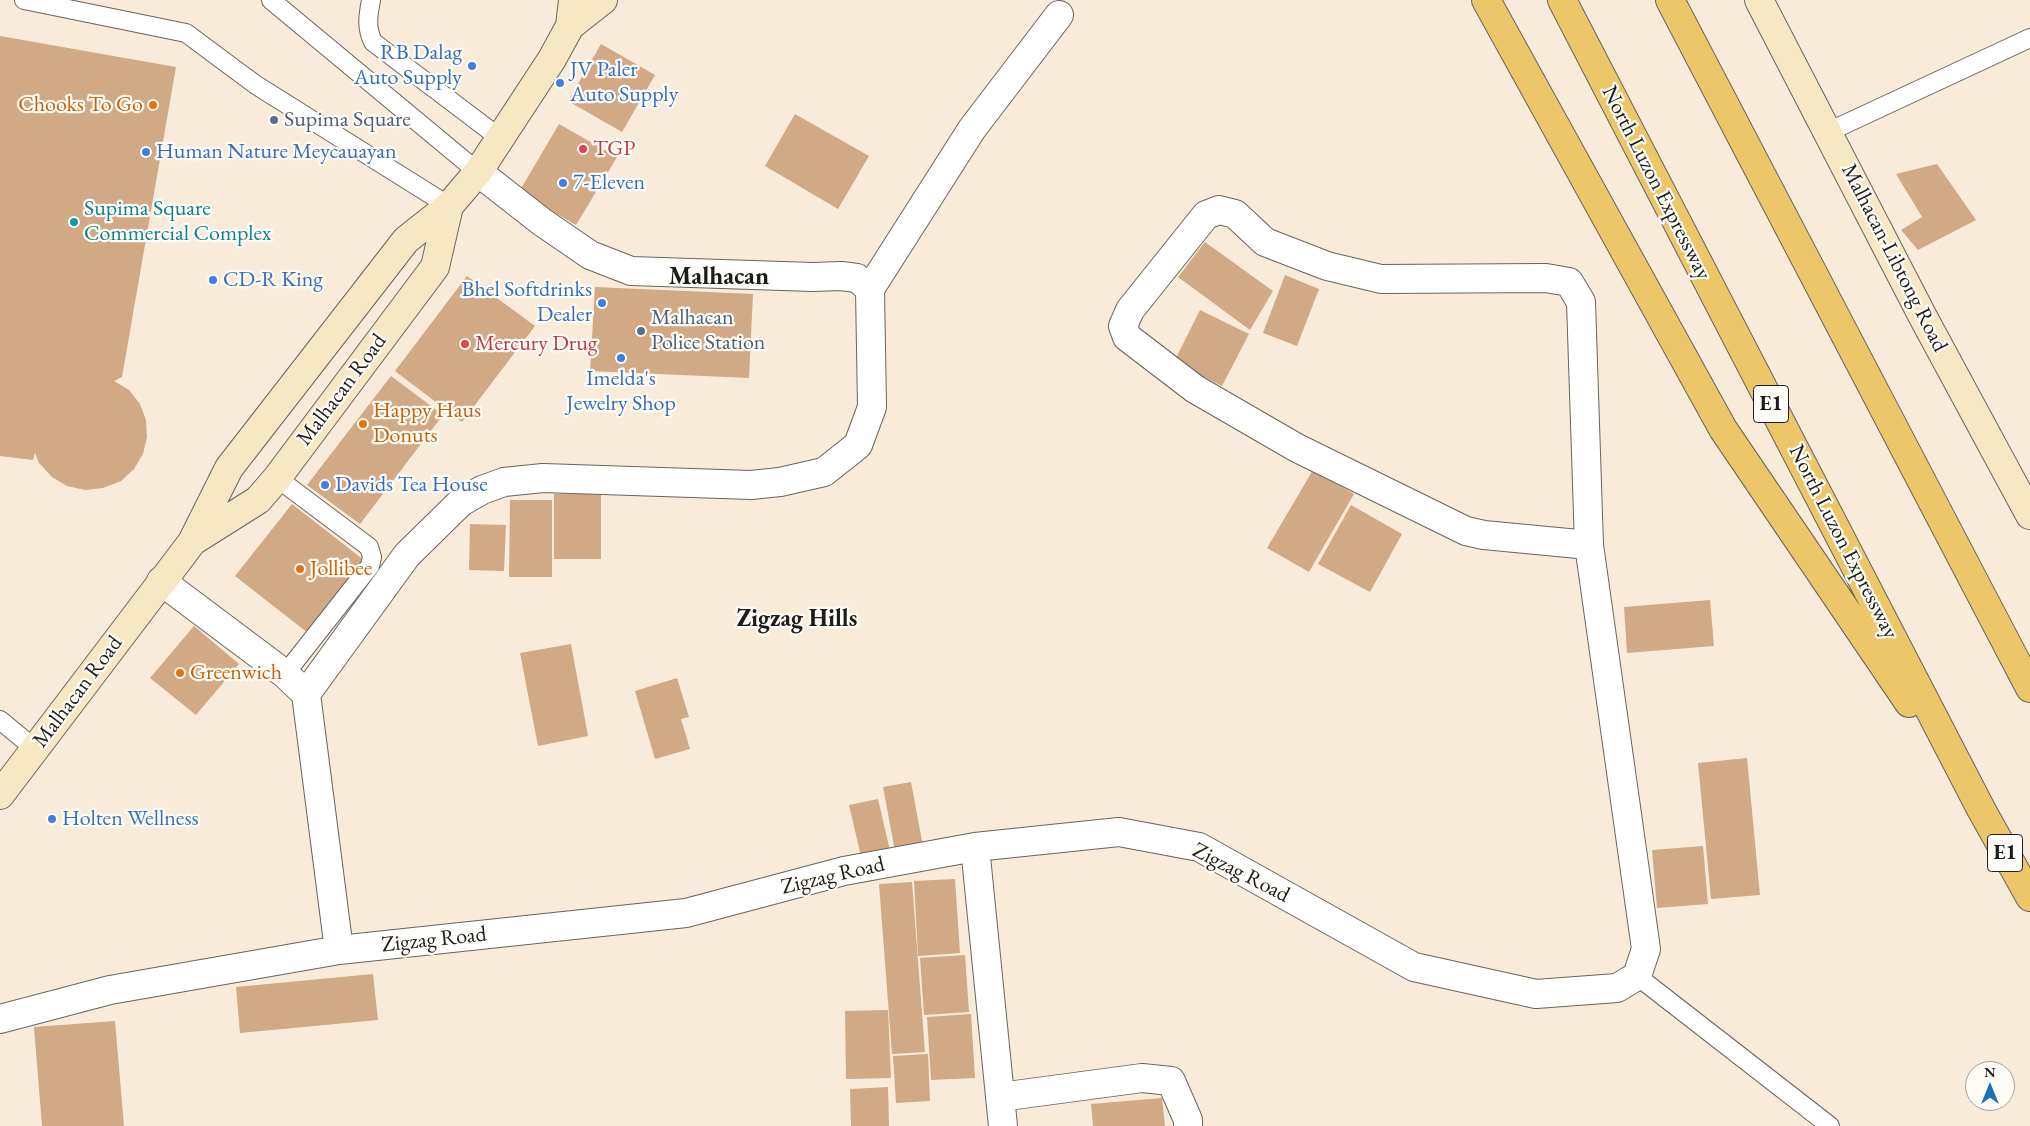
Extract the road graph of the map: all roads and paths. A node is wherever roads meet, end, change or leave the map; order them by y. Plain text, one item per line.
1 (24, 0) edge
2 (271, 0) edge
3 (371, 0) edge
4 (602, 0) edge
5 (1486, 0) edge
6 (1562, 0) edge
7 (1670, 0) edge
8 (1759, 0) edge
9 (572, 13) edge
10 (1059, 15) dead end
11 (2030, 38) edge
12 (1828, 132) junction
13 (501, 139) junction
14 (478, 172) junction
15 (450, 206) junction
16 (870, 288) junction
17 (277, 478) junction
18 (2030, 515) edge
19 (192, 542) junction
20 (1589, 545) junction
21 (161, 581) junction
22 (285, 674) junction
23 (2030, 688) edge
24 (306, 694) junction
25 (0, 720) edge
26 (35, 749) junction
27 (0, 795) edge
28 (1981, 809) junction
29 (975, 848) junction
30 (2030, 897) edge
31 (338, 950) junction
32 (1637, 976) junction
33 (0, 1019) edge
34 (1000, 1097) junction
35 (1003, 1126) edge
36 (1188, 1126) edge
37 (1830, 1126) edge

1 - 15 lane
2 - 14 lane
3 - 13 lane
4 - 9 main road, Malhacan Road
5 - 28 highway
6 - 28 highway, North Luzon Expressway / E1
7 - 23 highway
8 - 12 main road, Malhacan-Libtong Road
9 - 13 main road, Malhacan Road
10 - 16 street
11 - 12 lane
12 - 18 main road, Malhacan-Libtong Road
13 - 14 main road, Malhacan Road
14 - 15 main road, Malhacan Road
14 - 16 street
15 - 17 main road, Malhacan Road
15 - 19 main road, Malhacan Road
16 - 24 street
17 - 19 main road, Malhacan Road
17 - 22 lane
19 - 21 main road, Malhacan Road
20 - 20 street
20 - 32 street
21 - 22 street
21 - 26 main road, Malhacan Road
22 - 24 street
24 - 31 street
25 - 26 lane
26 - 27 main road, Malhacan Road
28 - 30 highway, North Luzon Expressway / E1
29 - 31 street, Zigzag Road
29 - 32 street, Zigzag Road
29 - 34 street
31 - 33 street, Zigzag Road
32 - 37 lane
34 - 35 street
34 - 36 street

